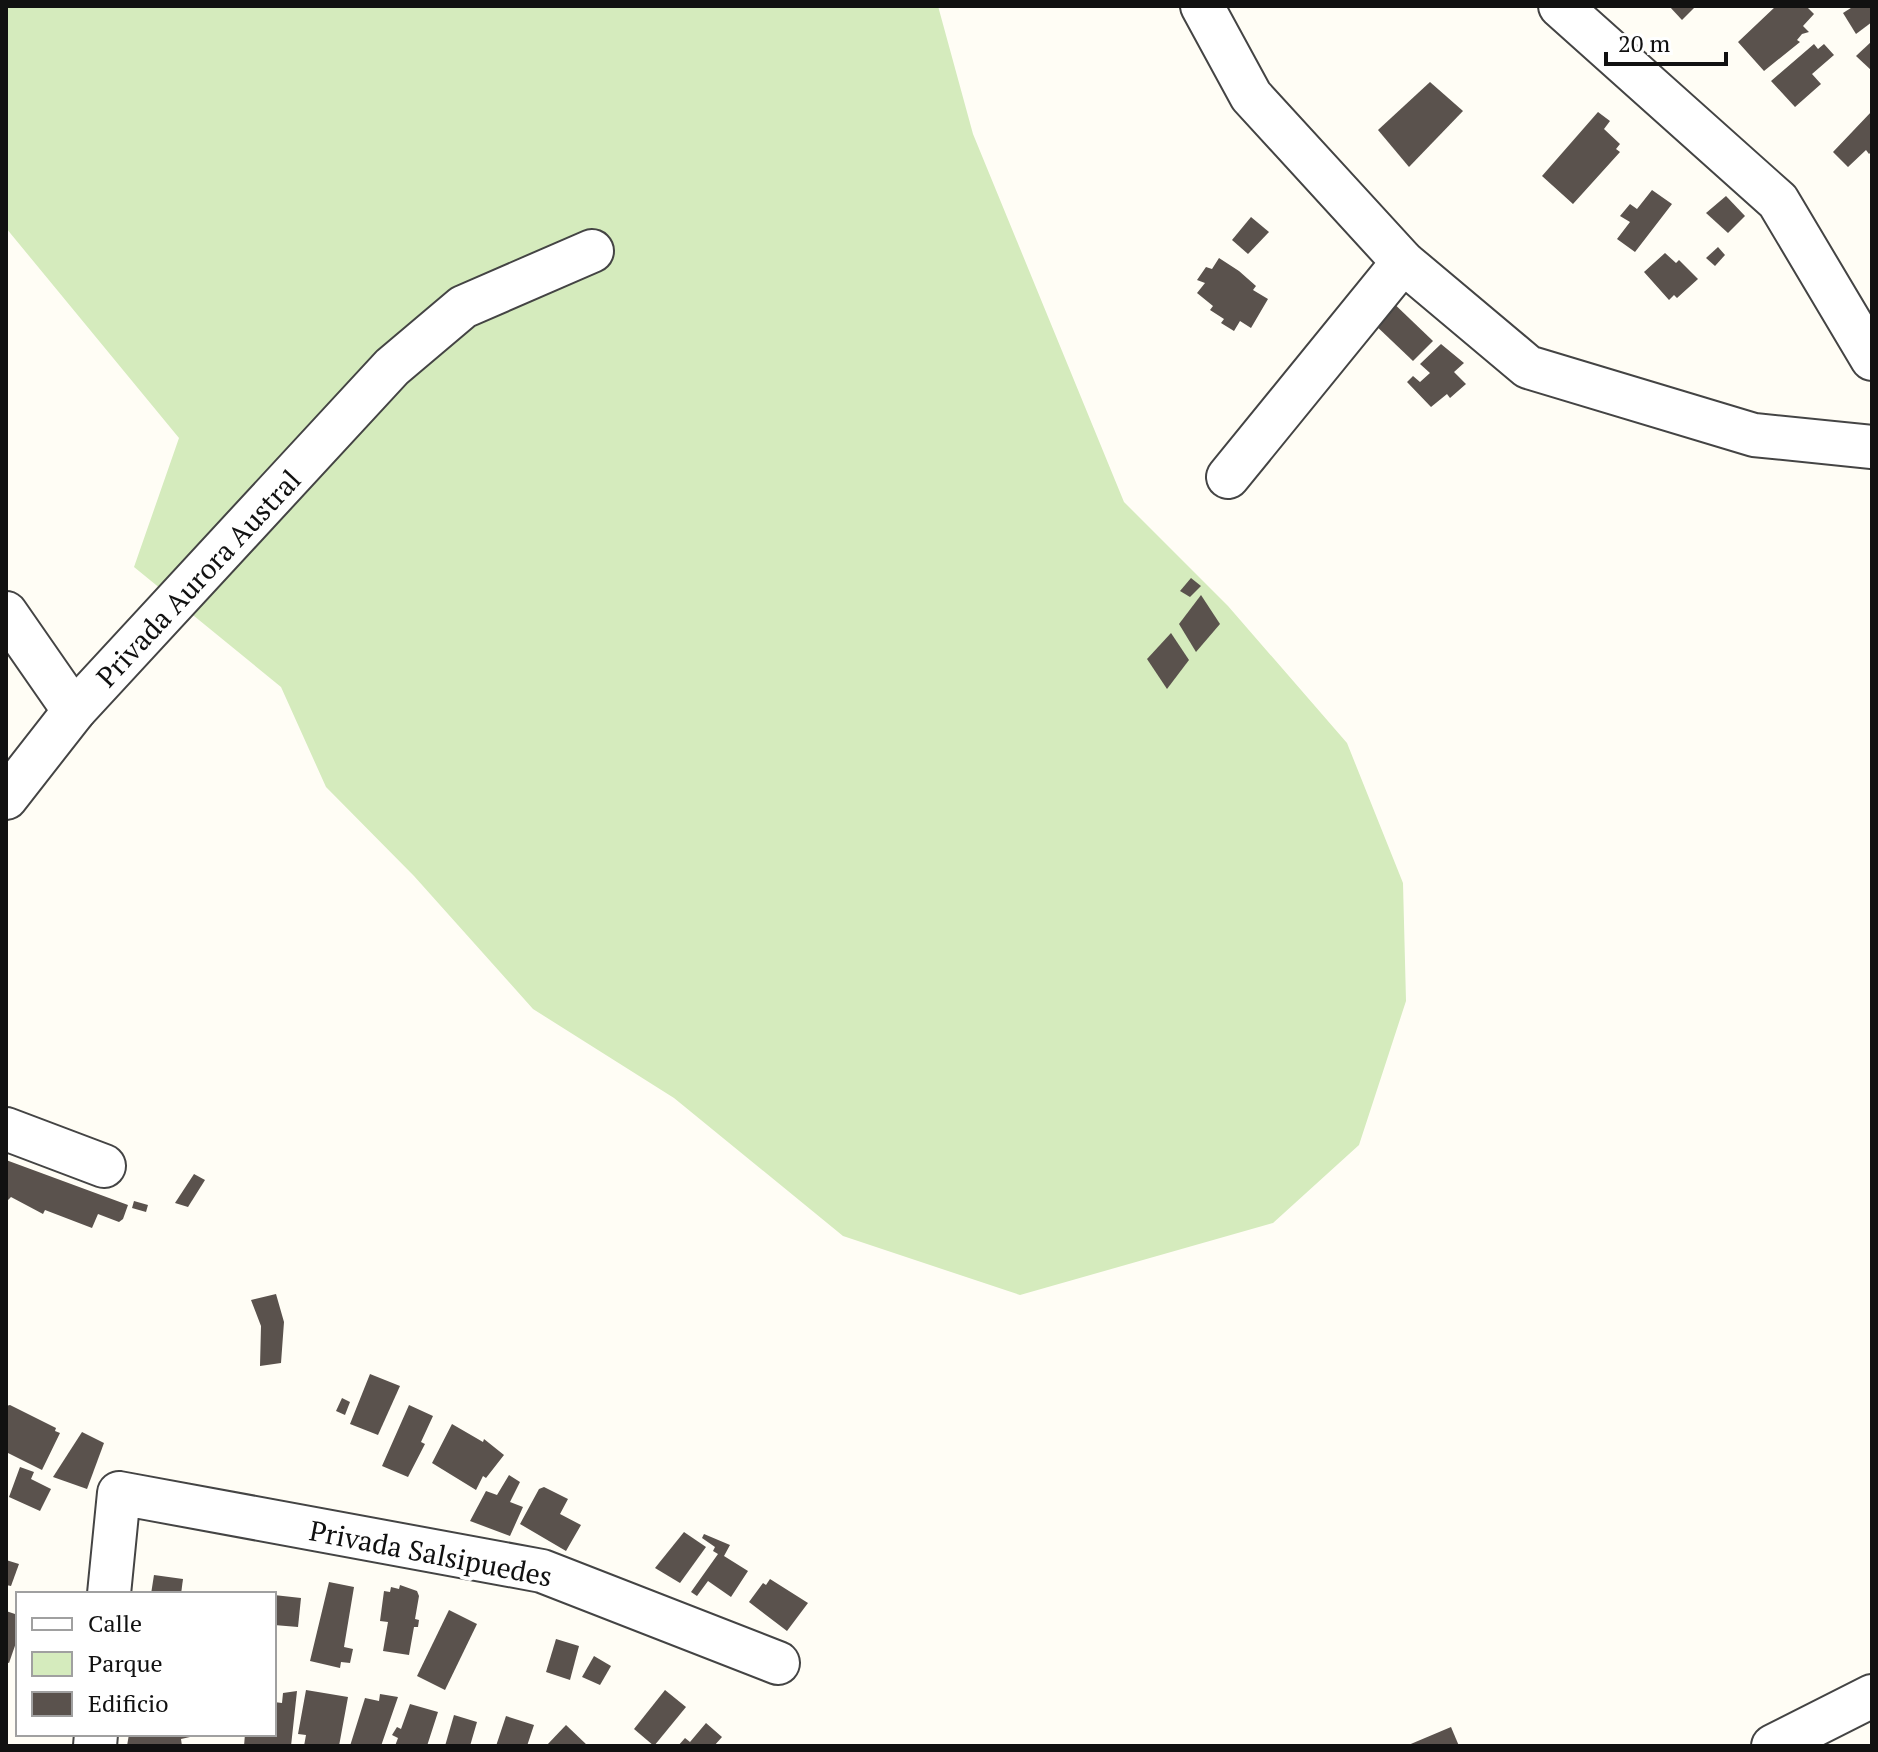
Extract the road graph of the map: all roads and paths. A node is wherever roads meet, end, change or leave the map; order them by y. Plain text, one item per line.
1 (1202, 6) edge
2 (1560, 6) edge
3 (592, 251) dead end
4 (1403, 262) junction
5 (1872, 359) edge
6 (1872, 447) edge
7 (1228, 477) dead end
8 (6, 613) edge
9 (74, 711) junction
10 (6, 798) edge
11 (6, 1129) edge
12 (104, 1166) dead end
13 (109, 1592) edge
14 (778, 1663) dead end
15 (1872, 1696) edge
16 (1773, 1746) edge

1 - 4 street
2 - 5 street
3 - 9 street, Privada Aurora Austral
4 - 6 street
4 - 7 street
8 - 9 street
9 - 10 street, Privada Aurora Austral
11 - 12 street
13 - 14 street, Privada Salsipuedes
15 - 16 street

